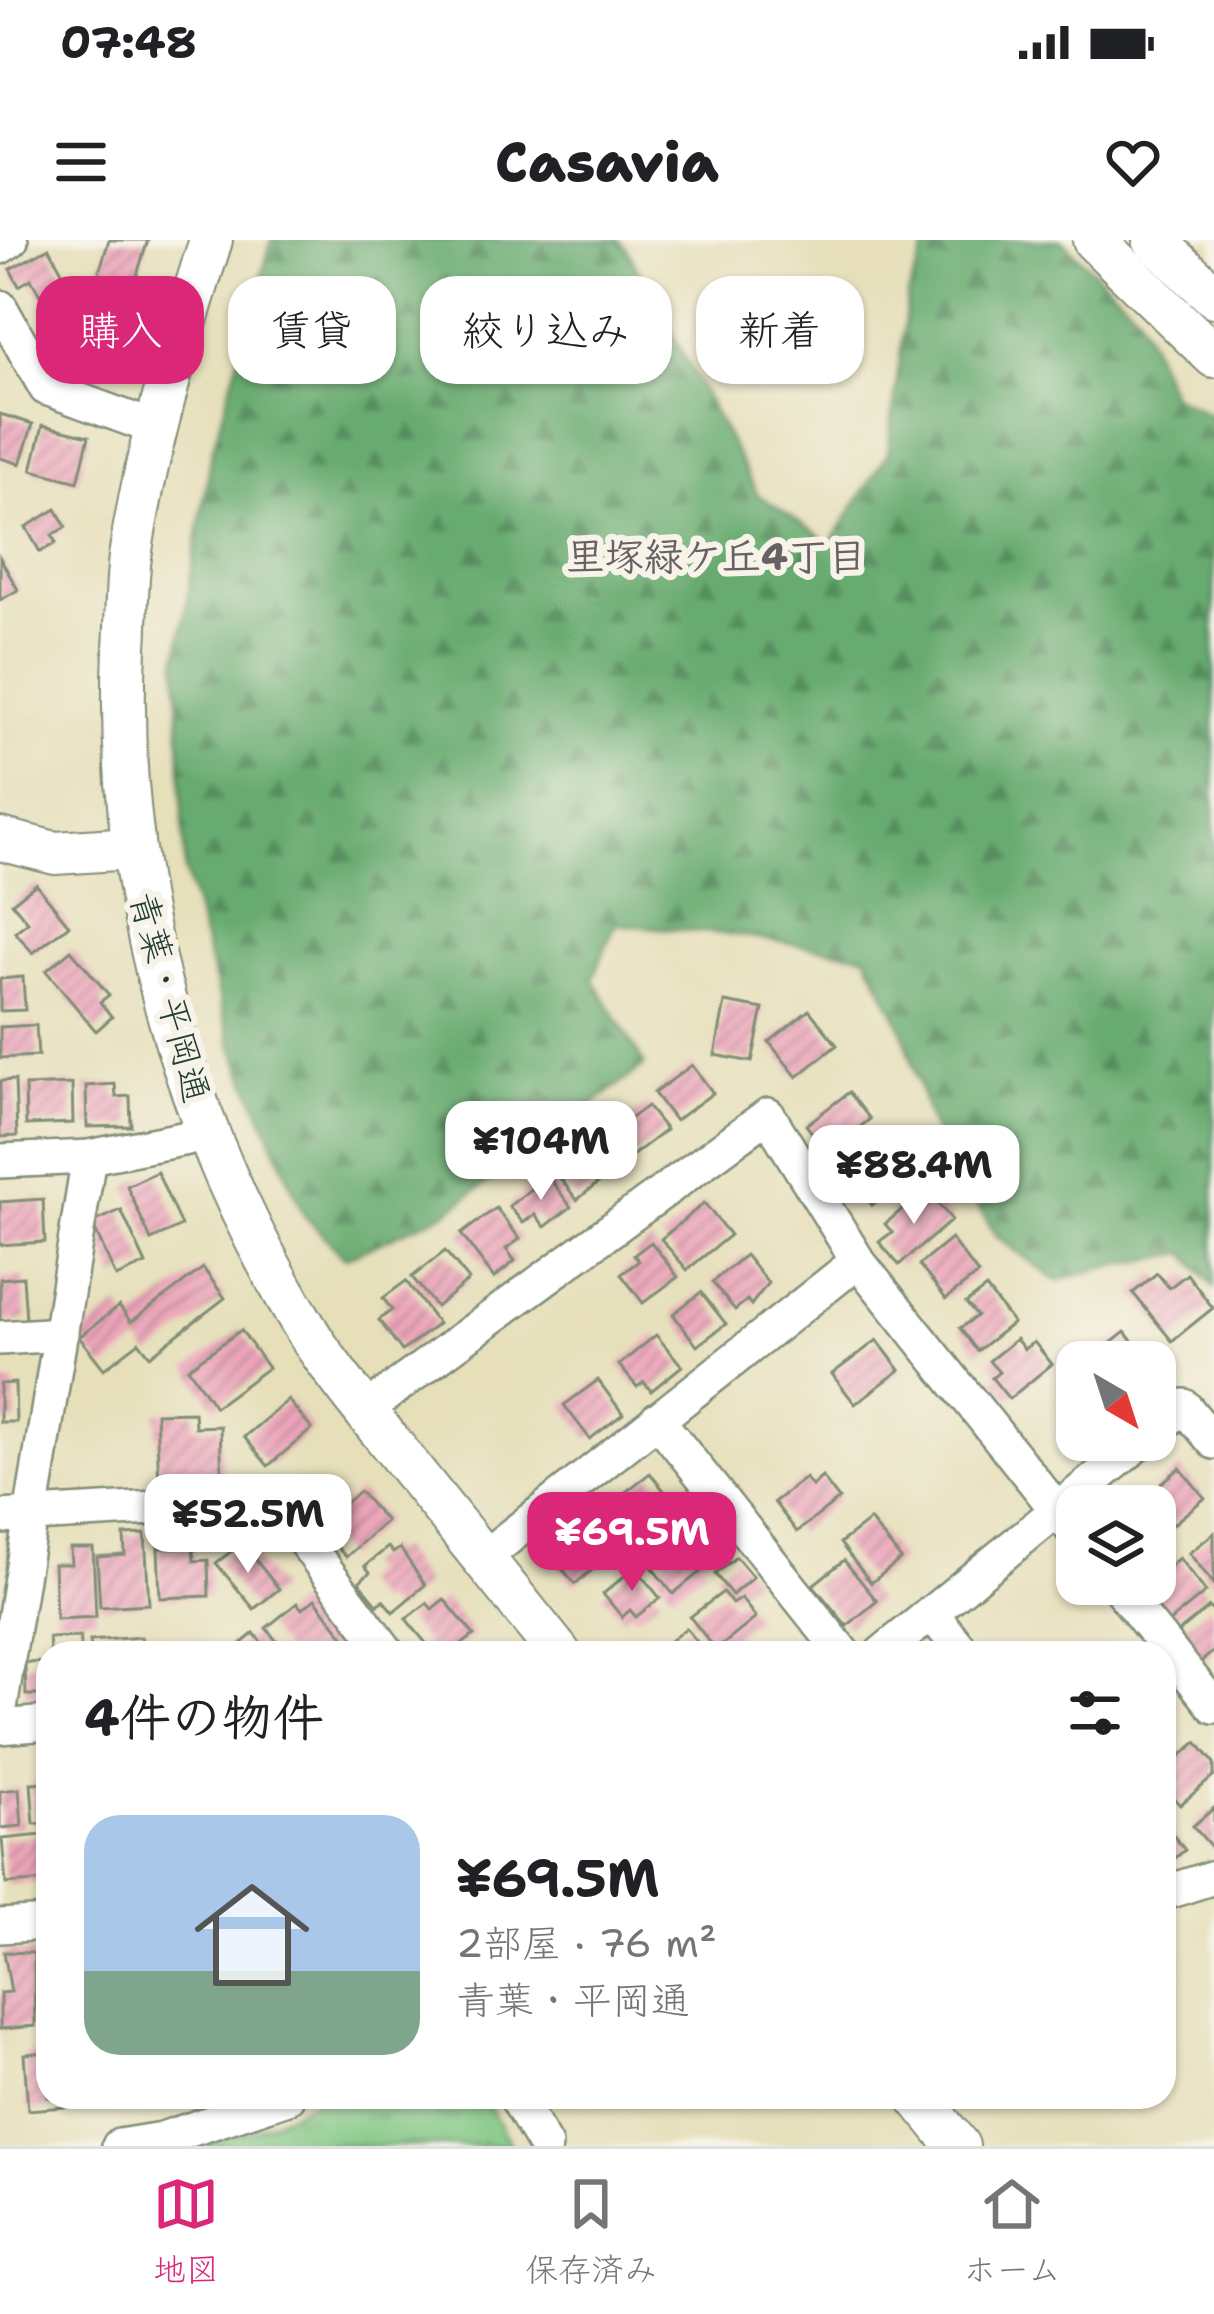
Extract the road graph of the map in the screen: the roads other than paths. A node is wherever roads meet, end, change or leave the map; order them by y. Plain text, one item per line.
1 (11, 240) edge
2 (211, 240) edge
3 (1094, 240) edge
4 (1154, 240) edge
5 (0, 247) edge
6 (1214, 296) edge
7 (0, 307) edge
8 (1214, 356) edge
9 (154, 428) junction
10 (0, 839) edge
11 (132, 848) junction
12 (208, 1134) junction
13 (89, 1157) junction
14 (0, 1161) edge
15 (858, 1261) junction
16 (61, 1334) junction
17 (0, 1338) edge
18 (364, 1410) junction
19 (1176, 1413) edge
20 (657, 1419) junction
21 (1214, 1442) edge
22 (1124, 1461) edge
23 (1102, 1485) edge
24 (1056, 1509) edge
25 (17, 1516) edge
26 (1056, 1530) edge
27 (483, 1558) junction
28 (1133, 1605) edge
29 (931, 1612) junction
30 (379, 1641) edge
31 (550, 1641) edge
32 (833, 1641) edge
33 (896, 1641) edge
34 (954, 1641) edge
35 (1162, 1641) edge
36 (1176, 1659) edge
37 (1214, 1706) edge
38 (0, 1708) edge
39 (36, 1724) edge
40 (0, 1727) edge
41 (1214, 1877) edge
42 (1176, 1889) edge
43 (36, 1924) edge
44 (0, 1925) edge
45 (252, 2109) edge
46 (523, 2109) edge
47 (928, 2109) edge
48 (119, 2146) edge
49 (544, 2146) edge
50 (958, 2146) edge

1 - 5 street
2 - 9 street, 青葉・平岡通
3 - 8 street
4 - 6 street
7 - 9 street
9 - 11 street, 青葉・平岡通
10 - 11 street
11 - 12 street, 青葉・平岡通
12 - 13 street
12 - 18 street, 青葉・平岡通
13 - 14 street
13 - 16 street
15 - 18 street
15 - 20 street
15 - 24 street
16 - 17 street
16 - 25 street
18 - 27 street, 青葉・平岡通
19 - 21 street
20 - 27 street
20 - 32 street
22 - 23 street
25 - 30 street
25 - 38 street
26 - 29 street
27 - 31 street, 青葉・平岡通
28 - 35 street
29 - 33 street
29 - 34 street
36 - 37 street
39 - 40 street
41 - 42 street
43 - 44 street
45 - 48 street
46 - 49 street
47 - 50 street

